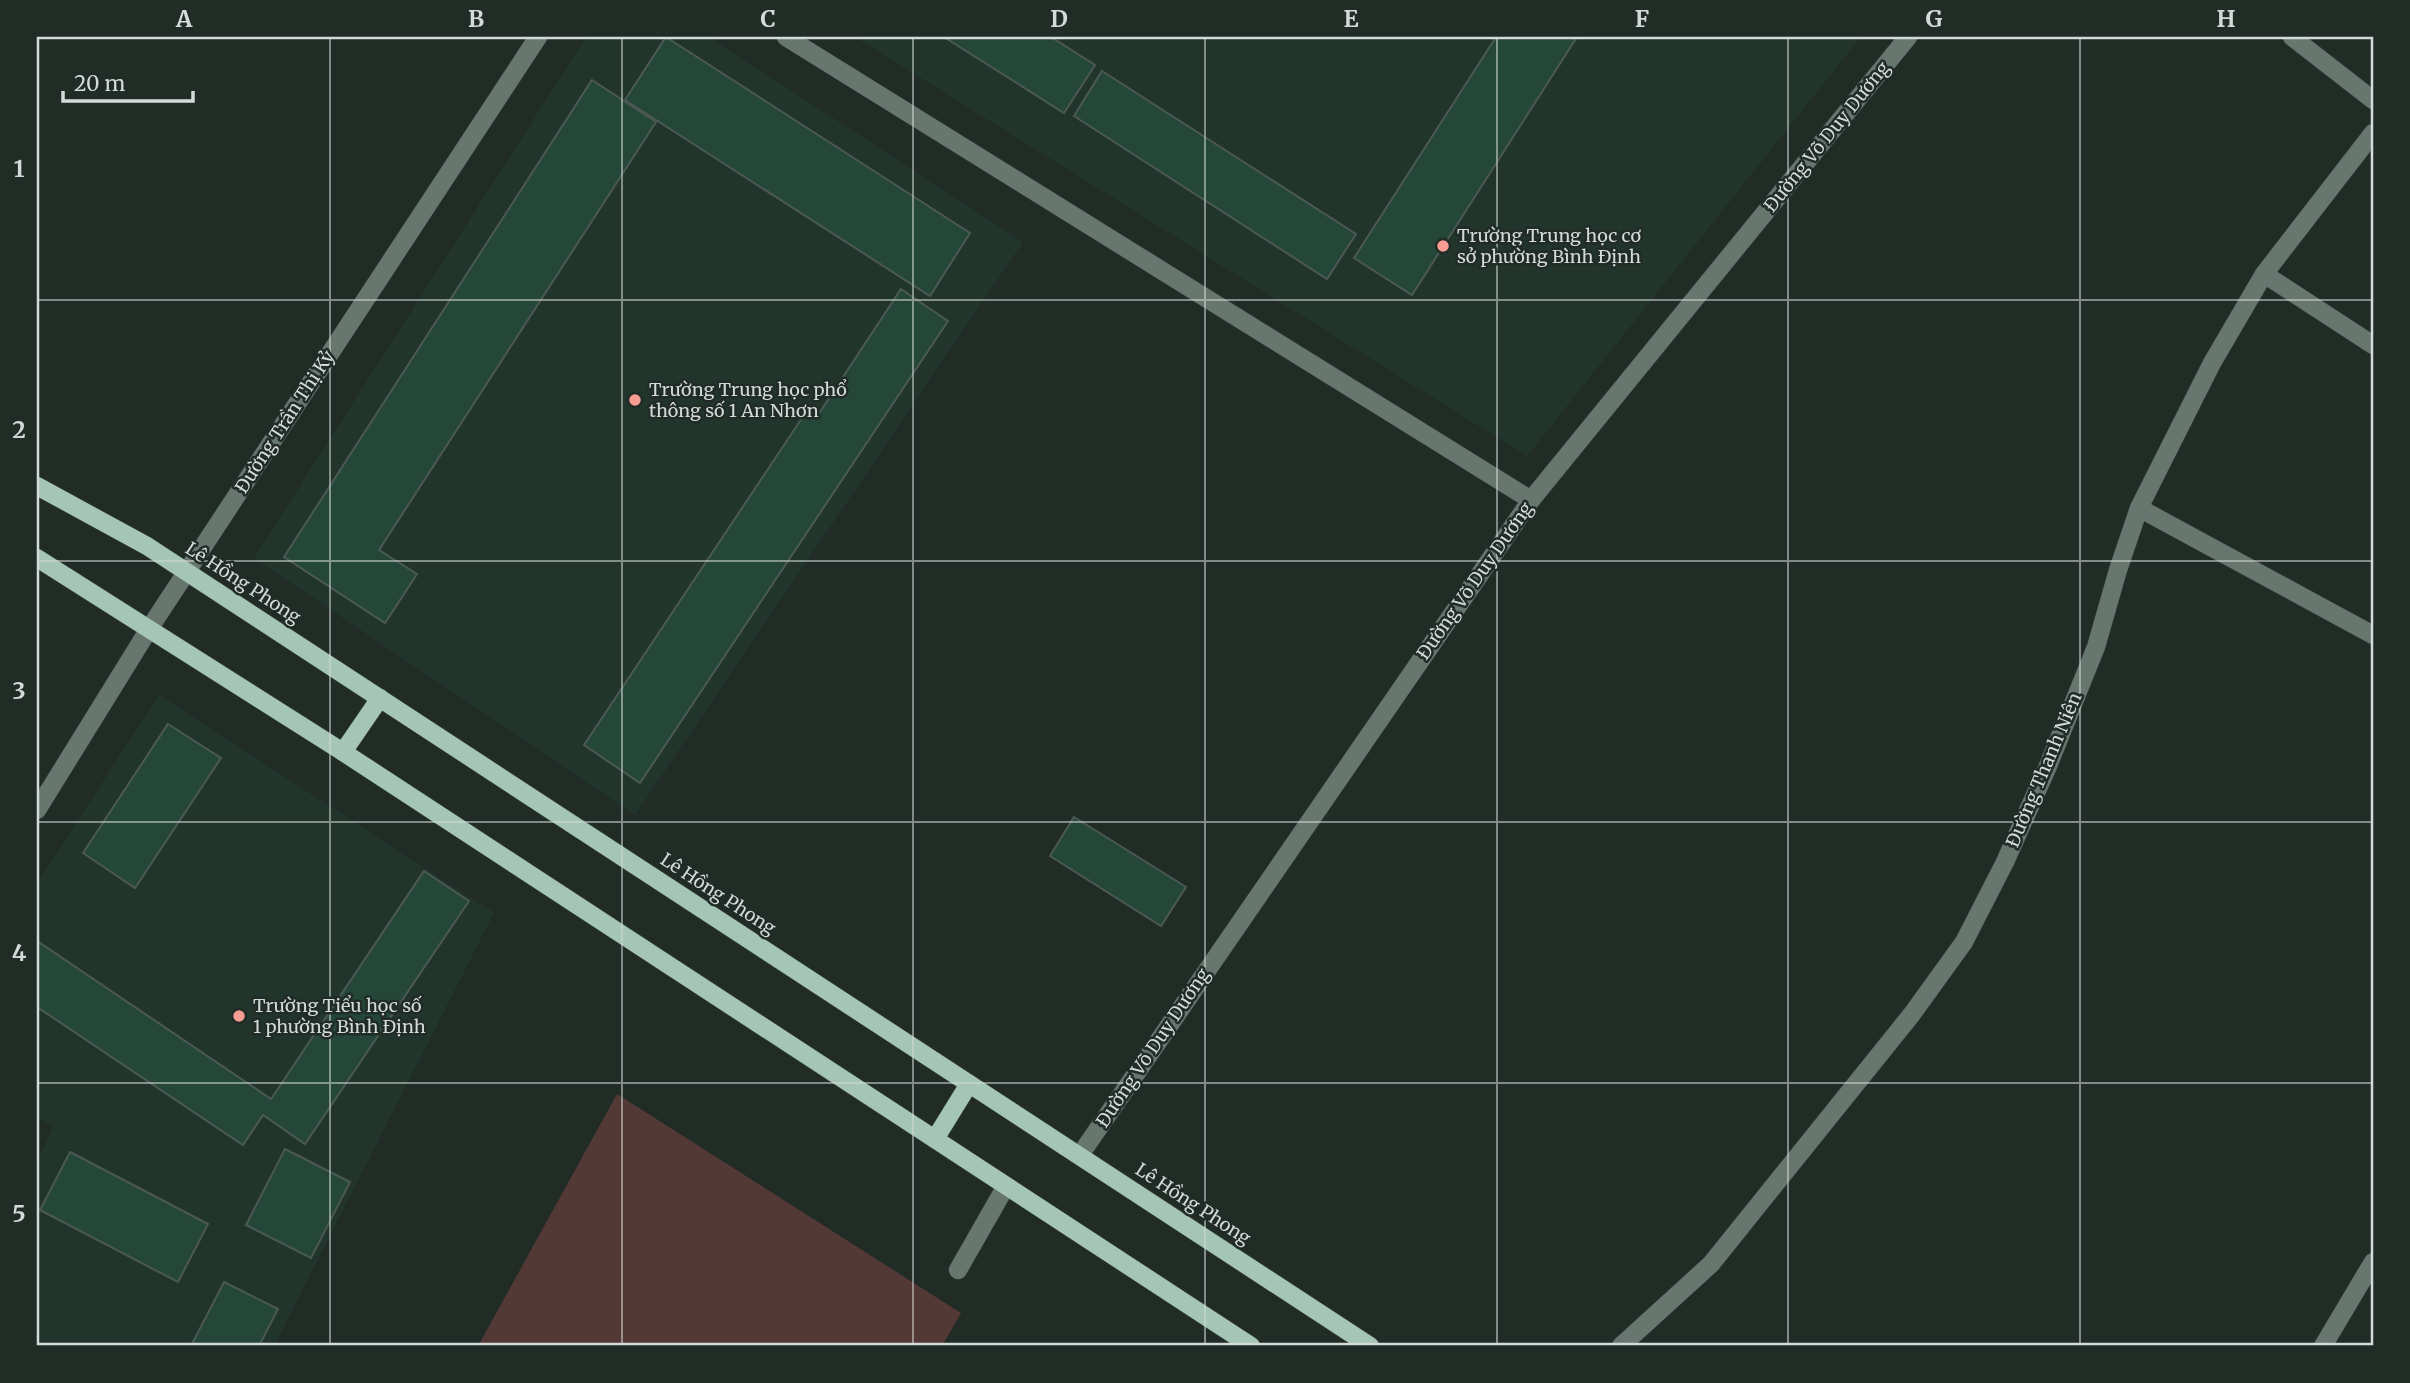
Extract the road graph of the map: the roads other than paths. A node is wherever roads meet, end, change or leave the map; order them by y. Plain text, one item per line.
1 (538, 37) edge
2 (786, 37) edge
3 (1908, 37) edge
4 (2292, 37) edge
5 (2373, 100) edge
6 (2373, 133) edge
7 (2264, 274) junction
8 (2373, 345) edge
9 (37, 486) edge
10 (1531, 500) junction
11 (2139, 508) junction
12 (37, 558) edge
13 (187, 571) junction
14 (149, 629) junction
15 (2373, 635) edge
16 (380, 698) junction
17 (343, 752) junction
18 (37, 810) edge
19 (969, 1084) junction
20 (935, 1139) junction
21 (1080, 1155) junction
22 (1006, 1186) junction
23 (2373, 1262) edge
24 (958, 1270) dead end
25 (1251, 1346) edge
26 (1370, 1346) edge
27 (1621, 1346) edge
28 (2323, 1346) edge

1 - 13 street, Đường Trần Thị Kỷ
2 - 10 street
3 - 10 street, Đường Võ Duy Dương
4 - 5 street
6 - 7 street, Đường Thanh Niên
7 - 8 street
7 - 11 street, Đường Thanh Niên
9 - 13 main road, Lê Hồng Phong
10 - 21 street, Đường Võ Duy Dương
11 - 15 street
11 - 27 street, Đường Thanh Niên
12 - 14 main road
13 - 14 street, Đường Trần Thị Kỷ
13 - 16 main road, Lê Hồng Phong
14 - 17 main road
14 - 18 street, Đường Trần Thị Kỷ
16 - 17 main road
16 - 19 main road, Lê Hồng Phong
17 - 20 main road
19 - 20 main road
19 - 21 main road, Lê Hồng Phong
20 - 22 main road
21 - 26 main road, Lê Hồng Phong
22 - 24 street
22 - 25 main road
23 - 28 street

